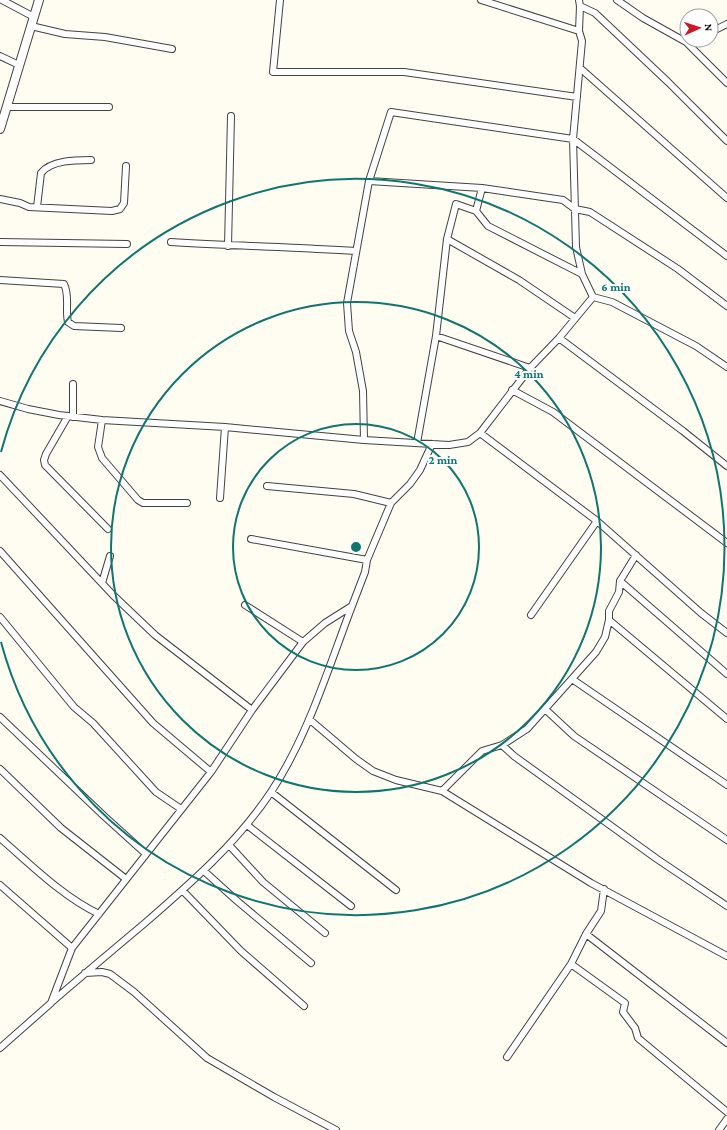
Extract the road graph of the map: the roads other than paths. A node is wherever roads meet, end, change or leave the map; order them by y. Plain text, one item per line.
1 (2, 0) edge
2 (39, 0) edge
3 (280, 0) edge
4 (481, 0) edge
5 (617, 0) edge
6 (579, 3) edge
7 (34, 17) junction
8 (31, 26) junction
9 (579, 31) junction
10 (679, 36) edge
11 (172, 48) dead end
12 (694, 48) edge
13 (0, 56) edge
14 (20, 65) junction
15 (580, 68) junction
16 (727, 83) edge
17 (576, 97) junction
18 (109, 107) dead end
19 (5, 109) edge
20 (231, 116) dead end
21 (0, 129) edge
22 (573, 139) junction
23 (727, 141) edge
24 (91, 160) dead end
25 (126, 166) dead end
26 (369, 180) junction
27 (482, 188) junction
28 (727, 198) edge
29 (0, 199) edge
30 (37, 207) junction
31 (575, 209) junction
32 (476, 211) junction
33 (447, 239) junction
34 (0, 242) edge
35 (171, 242) dead end
36 (127, 244) dead end
37 (228, 246) junction
38 (356, 251) junction
39 (727, 256) edge
40 (582, 274) junction
41 (0, 280) edge
42 (593, 297) junction
43 (727, 306) edge
44 (575, 318) junction
45 (121, 328) dead end
46 (436, 336) junction
47 (559, 338) junction
48 (727, 367) edge
49 (530, 368) junction
50 (73, 384) dead end
51 (512, 390) junction
52 (0, 402) edge
53 (71, 416) junction
54 (102, 420) junction
55 (225, 427) junction
56 (480, 433) junction
57 (364, 440) junction
58 (417, 443) junction
59 (432, 444) junction
60 (727, 466) edge
61 (0, 476) edge
62 (267, 486) dead end
63 (220, 498) dead end
64 (187, 502) dead end
65 (392, 503) junction
66 (597, 521) junction
67 (108, 529) dead end
68 (251, 539) dead end
69 (727, 543) edge
70 (0, 551) edge
71 (636, 555) junction
72 (110, 556) dead end
73 (367, 560) junction
74 (620, 580) junction
75 (102, 583) junction
76 (245, 605) dead end
77 (352, 606) junction
78 (532, 615) dead end
79 (0, 617) edge
80 (609, 620) junction
81 (727, 633) edge
82 (303, 642) junction
83 (727, 674) edge
84 (572, 679) junction
85 (252, 710) junction
86 (545, 710) junction
87 (0, 716) edge
88 (309, 719) junction
89 (727, 719) edge
90 (502, 744) junction
91 (0, 769) edge
92 (211, 772) junction
93 (727, 785) edge
94 (442, 791) junction
95 (271, 792) junction
96 (181, 809) junction
97 (247, 825) junction
98 (0, 838) edge
99 (727, 840) edge
100 (229, 846) junction
101 (146, 854) junction
102 (204, 871) junction
103 (126, 879) junction
104 (0, 885) edge
105 (604, 889) junction
106 (396, 890) dead end
107 (183, 891) junction
108 (351, 906) dead end
109 (727, 906) edge
110 (99, 914) junction
111 (325, 933) dead end
112 (586, 934) junction
113 (72, 948) junction
114 (727, 956) edge
115 (311, 963) dead end
116 (571, 964) junction
117 (85, 973) junction
118 (51, 1003) junction
119 (304, 1006) dead end
120 (12, 1037) junction
121 (0, 1040) edge
122 (727, 1043) edge
123 (0, 1048) edge
124 (508, 1057) dead end
125 (727, 1112) edge
126 (727, 1119) edge
127 (336, 1130) edge
128 (719, 1130) edge

1 - 7 street
2 - 7 street
3 - 17 street
4 - 9 street
5 - 10 street
6 - 9 street
6 - 23 street
7 - 8 street
8 - 11 street
8 - 14 street
9 - 15 street
12 - 16 street
13 - 14 street
14 - 19 street
15 - 17 street
15 - 28 street
17 - 22 street
18 - 19 street
19 - 21 street
20 - 37 street
22 - 26 street
22 - 31 street
22 - 39 street
24 - 30 street
25 - 30 street
26 - 27 street
26 - 38 street
27 - 31 street
27 - 32 street
29 - 30 street
31 - 40 street
31 - 43 street
32 - 33 street
32 - 40 street
33 - 44 street
33 - 46 street
34 - 36 street
35 - 37 street
37 - 38 street
38 - 57 street
40 - 42 street
41 - 45 street
42 - 44 street
42 - 48 street
44 - 47 street
46 - 49 street
46 - 58 street
47 - 49 street
47 - 60 street
49 - 51 street
50 - 53 street
51 - 56 street
51 - 69 street
52 - 53 street
53 - 54 street
53 - 67 street
54 - 55 street
54 - 64 street
55 - 57 street
55 - 63 street
56 - 59 street
56 - 66 street
57 - 58 street
58 - 59 street
59 - 65 street
61 - 75 street
62 - 65 street
65 - 73 street
66 - 71 street
66 - 78 street
68 - 73 street
70 - 92 street
71 - 74 street
71 - 81 street
72 - 75 street
73 - 77 street
74 - 80 street
74 - 83 street
75 - 85 street
76 - 82 street
77 - 82 street
77 - 88 street
79 - 96 street
80 - 84 street
80 - 89 street
82 - 85 street
84 - 86 street
84 - 93 street
85 - 92 street
86 - 90 street
86 - 99 street
87 - 101 street
88 - 94 street
88 - 95 street
90 - 94 street
90 - 109 street
91 - 103 street
92 - 96 street
94 - 105 street
95 - 97 street
95 - 106 street
96 - 101 street
97 - 100 street
97 - 108 street
98 - 110 street
100 - 102 street
100 - 111 street
101 - 103 street
102 - 107 street
102 - 115 street
103 - 110 street
104 - 113 street
105 - 112 street
105 - 114 street
107 - 117 street
107 - 119 street
110 - 113 street
112 - 116 street
112 - 122 street
113 - 118 street
116 - 124 street
116 - 125 street
117 - 118 street
117 - 127 street
118 - 120 street
120 - 121 street
120 - 123 street
126 - 128 street

